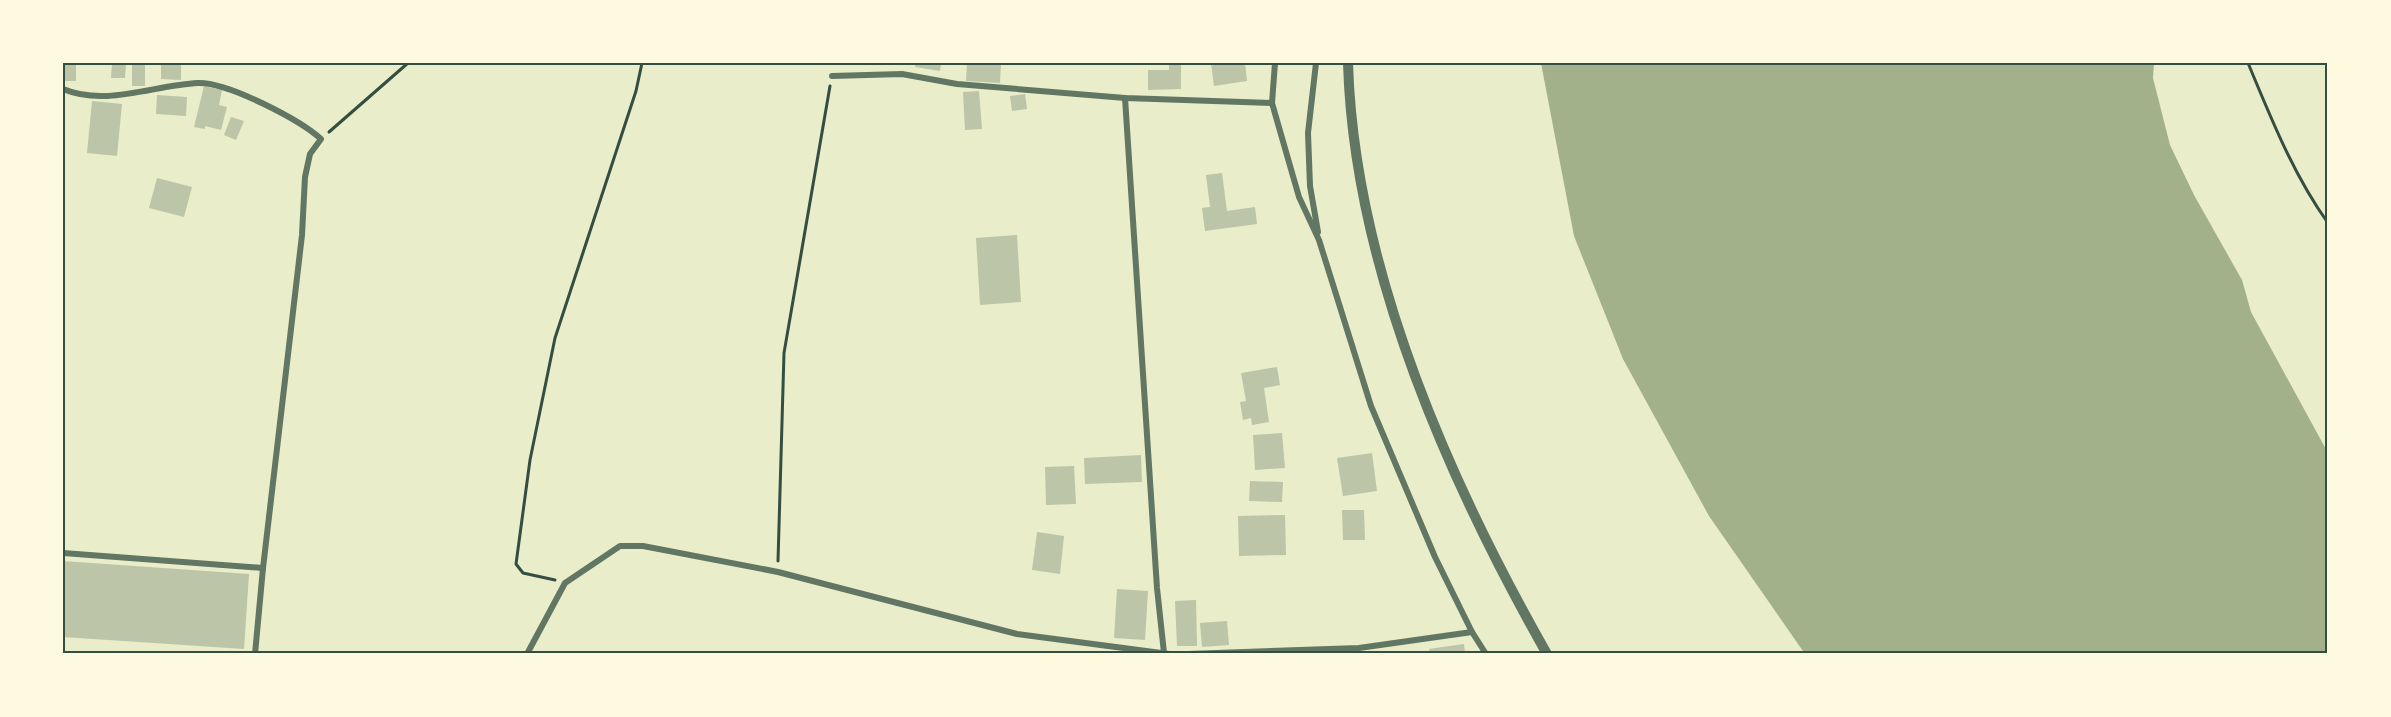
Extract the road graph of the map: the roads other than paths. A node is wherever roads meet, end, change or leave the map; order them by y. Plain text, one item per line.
1 (1275, 63) edge
2 (1316, 63) edge
3 (1348, 63) edge
4 (832, 76) road end
5 (63, 89) edge
6 (1125, 98) junction
7 (1272, 103) junction
8 (1319, 240) junction
9 (63, 553) edge
10 (263, 568) junction
11 (1472, 632) junction
12 (1164, 653) edge
13 (255, 654) edge
14 (527, 654) edge
15 (1169, 654) edge
16 (1188, 654) edge
17 (1486, 654) edge
18 (1547, 654) edge

1 - 7 street
2 - 8 street
3 - 18 street
4 - 6 street
5 - 10 street
6 - 7 street
6 - 12 street
7 - 8 street
8 - 11 street
9 - 10 street
10 - 13 street
11 - 16 street
11 - 17 street
12 - 14 street
12 - 15 street

